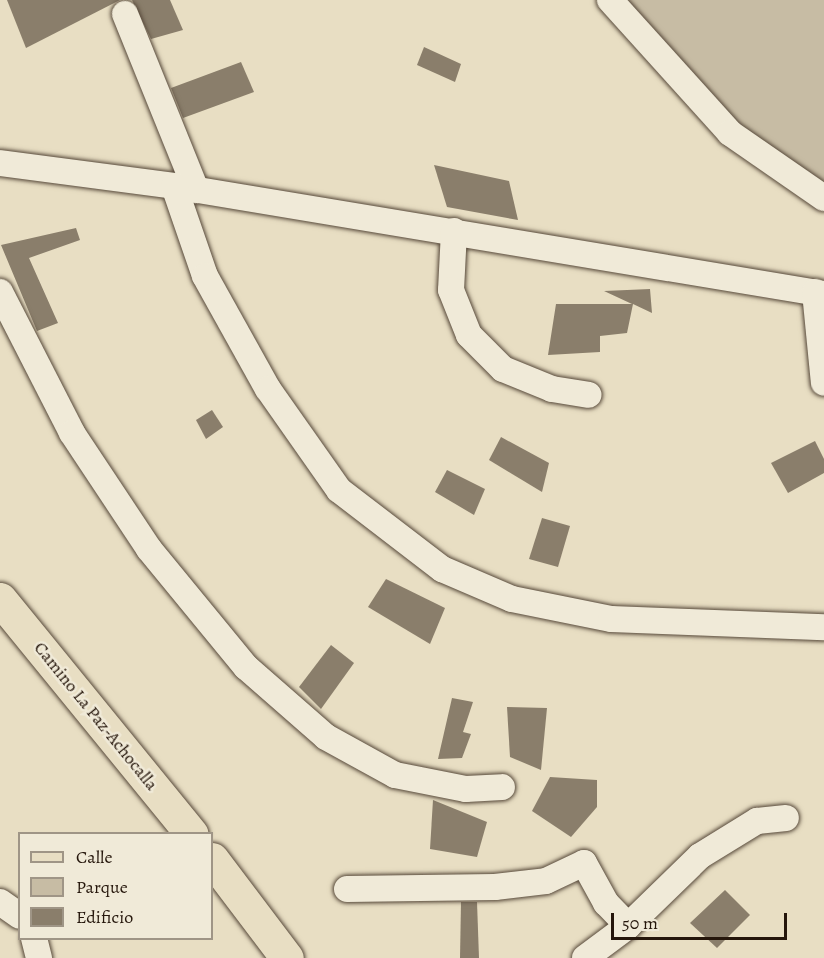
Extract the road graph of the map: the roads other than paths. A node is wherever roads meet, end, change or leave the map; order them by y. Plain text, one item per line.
1 (610, 0) edge
2 (125, 14) dead end
3 (0, 163) edge
4 (185, 188) junction
5 (824, 198) edge
6 (454, 231) junction
7 (0, 292) edge
8 (819, 293) edge
9 (824, 383) edge
10 (590, 395) dead end
11 (0, 599) edge
12 (824, 627) edge
13 (502, 787) dead end
14 (786, 818) dead end
15 (190, 832) edge
16 (213, 860) edge
17 (347, 889) dead end
18 (0, 902) edge
19 (18, 915) edge
20 (628, 926) junction
21 (33, 940) edge
22 (39, 958) edge
23 (286, 958) edge
24 (585, 958) edge

1 - 5 street
2 - 4 street
3 - 4 street
4 - 6 street
4 - 12 street
6 - 8 street
6 - 10 street
7 - 13 street
8 - 9 street
11 - 15 main road, Camino La Paz-Achocalla
14 - 20 street
16 - 23 main road
17 - 20 street
18 - 19 street
20 - 24 street
21 - 22 street

